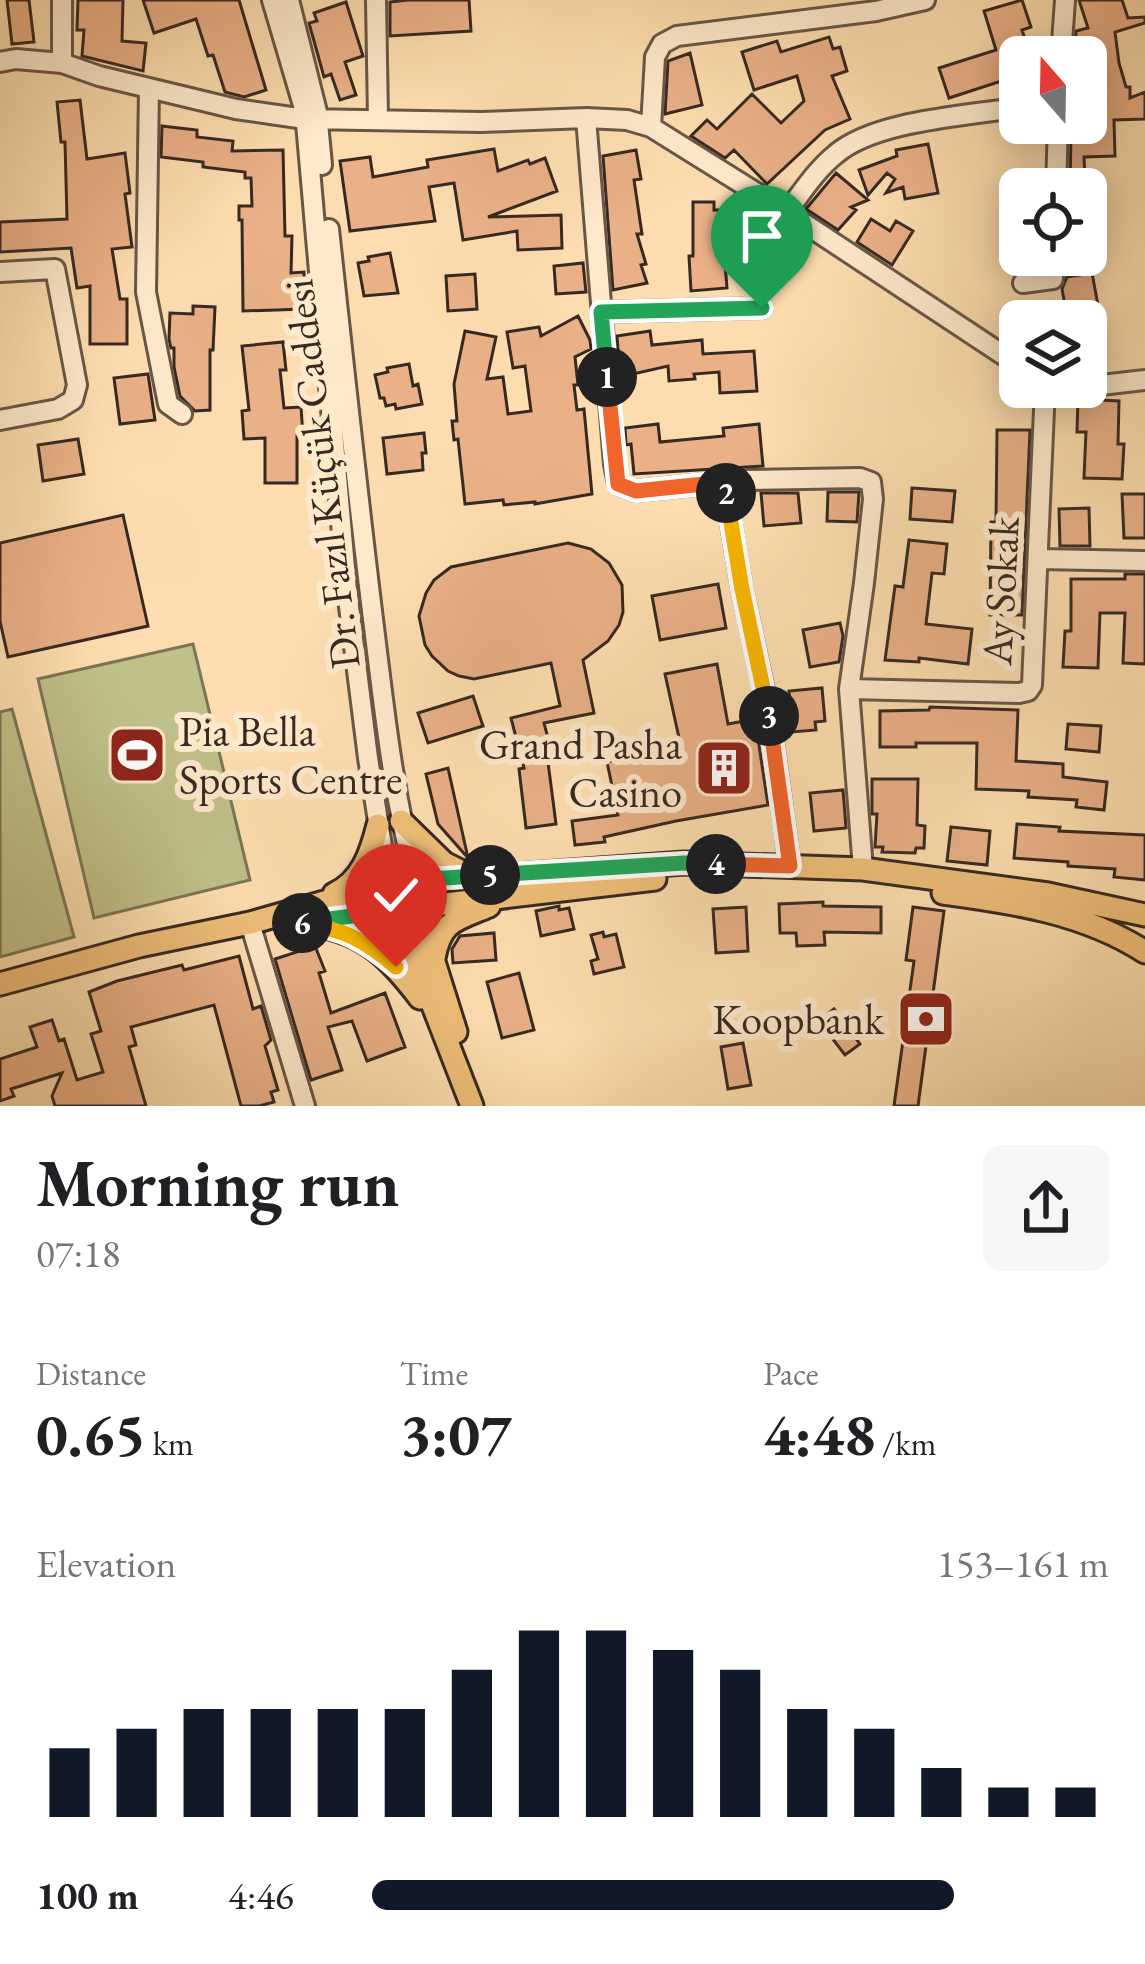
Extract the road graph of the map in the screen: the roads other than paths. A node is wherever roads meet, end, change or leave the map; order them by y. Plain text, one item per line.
1 (62, 0) edge
2 (272, 0) edge
3 (289, 0) edge
4 (376, 0) edge
5 (926, 0) edge
6 (1065, 0) edge
7 (1062, 36) edge
8 (0, 62) edge
9 (62, 63) junction
10 (149, 88) junction
11 (999, 110) edge
12 (586, 118) junction
13 (378, 119) junction
14 (315, 120) junction
15 (651, 127) junction
16 (787, 212) junction
17 (0, 272) edge
18 (1054, 276) edge
19 (1023, 283) dead end
20 (762, 308) dead end
21 (601, 312) junction
22 (999, 352) edge
23 (1145, 380) edge
24 (1107, 384) edge
25 (1044, 408) edge
26 (182, 414) dead end
27 (0, 420) edge
28 (724, 482) junction
29 (1040, 559) junction
30 (1145, 561) edge
31 (849, 689) junction
32 (401, 821) junction
33 (378, 825) junction
34 (790, 866) junction
35 (863, 869) junction
36 (650, 873) junction
37 (471, 876) junction
38 (416, 880) junction
39 (388, 884) junction
40 (518, 895) junction
41 (421, 907) junction
42 (394, 910) junction
43 (1145, 915) edge
44 (303, 916) junction
45 (250, 923) junction
46 (1145, 952) edge
47 (434, 962) junction
48 (0, 984) edge
49 (439, 1022) junction
50 (471, 1105) edge
51 (305, 1106) edge

1 - 9 street
2 - 14 street
3 - 14 street, Dr. Fazıl Küçük Caddesi
4 - 13 street
5 - 15 street
6 - 7 street
8 - 9 street
9 - 10 street
10 - 14 street
10 - 26 street
11 - 16 street
12 - 13 street
12 - 15 street
12 - 21 street
13 - 14 street
14 - 32 street, Dr. Fazıl Küçük Caddesi
14 - 33 street, Dr. Fazıl Küçük Caddesi
15 - 16 street
16 - 22 street
17 - 27 street
18 - 19 street
20 - 21 street
21 - 28 street
23 - 24 street
25 - 29 street, Ay Sokak
28 - 31 street
28 - 34 street
29 - 30 street
29 - 31 street, Ay Sokak
31 - 35 street
32 - 37 main road
32 - 38 street, Dr. Fazıl Küçük Caddesi
33 - 39 street, Dr. Fazıl Küçük Caddesi
33 - 44 main road
34 - 35 main road
34 - 36 main road
35 - 43 main road
36 - 37 main road
36 - 40 main road
36 - 46 main road
37 - 38 main road
38 - 39 main road
38 - 41 main road
39 - 42 main road
39 - 44 main road
40 - 41 main road
40 - 47 main road
41 - 42 main road
41 - 47 main road
42 - 44 main road
42 - 49 main road
44 - 45 main road
44 - 49 main road
45 - 48 main road
45 - 51 street
47 - 50 main road
49 - 50 main road

